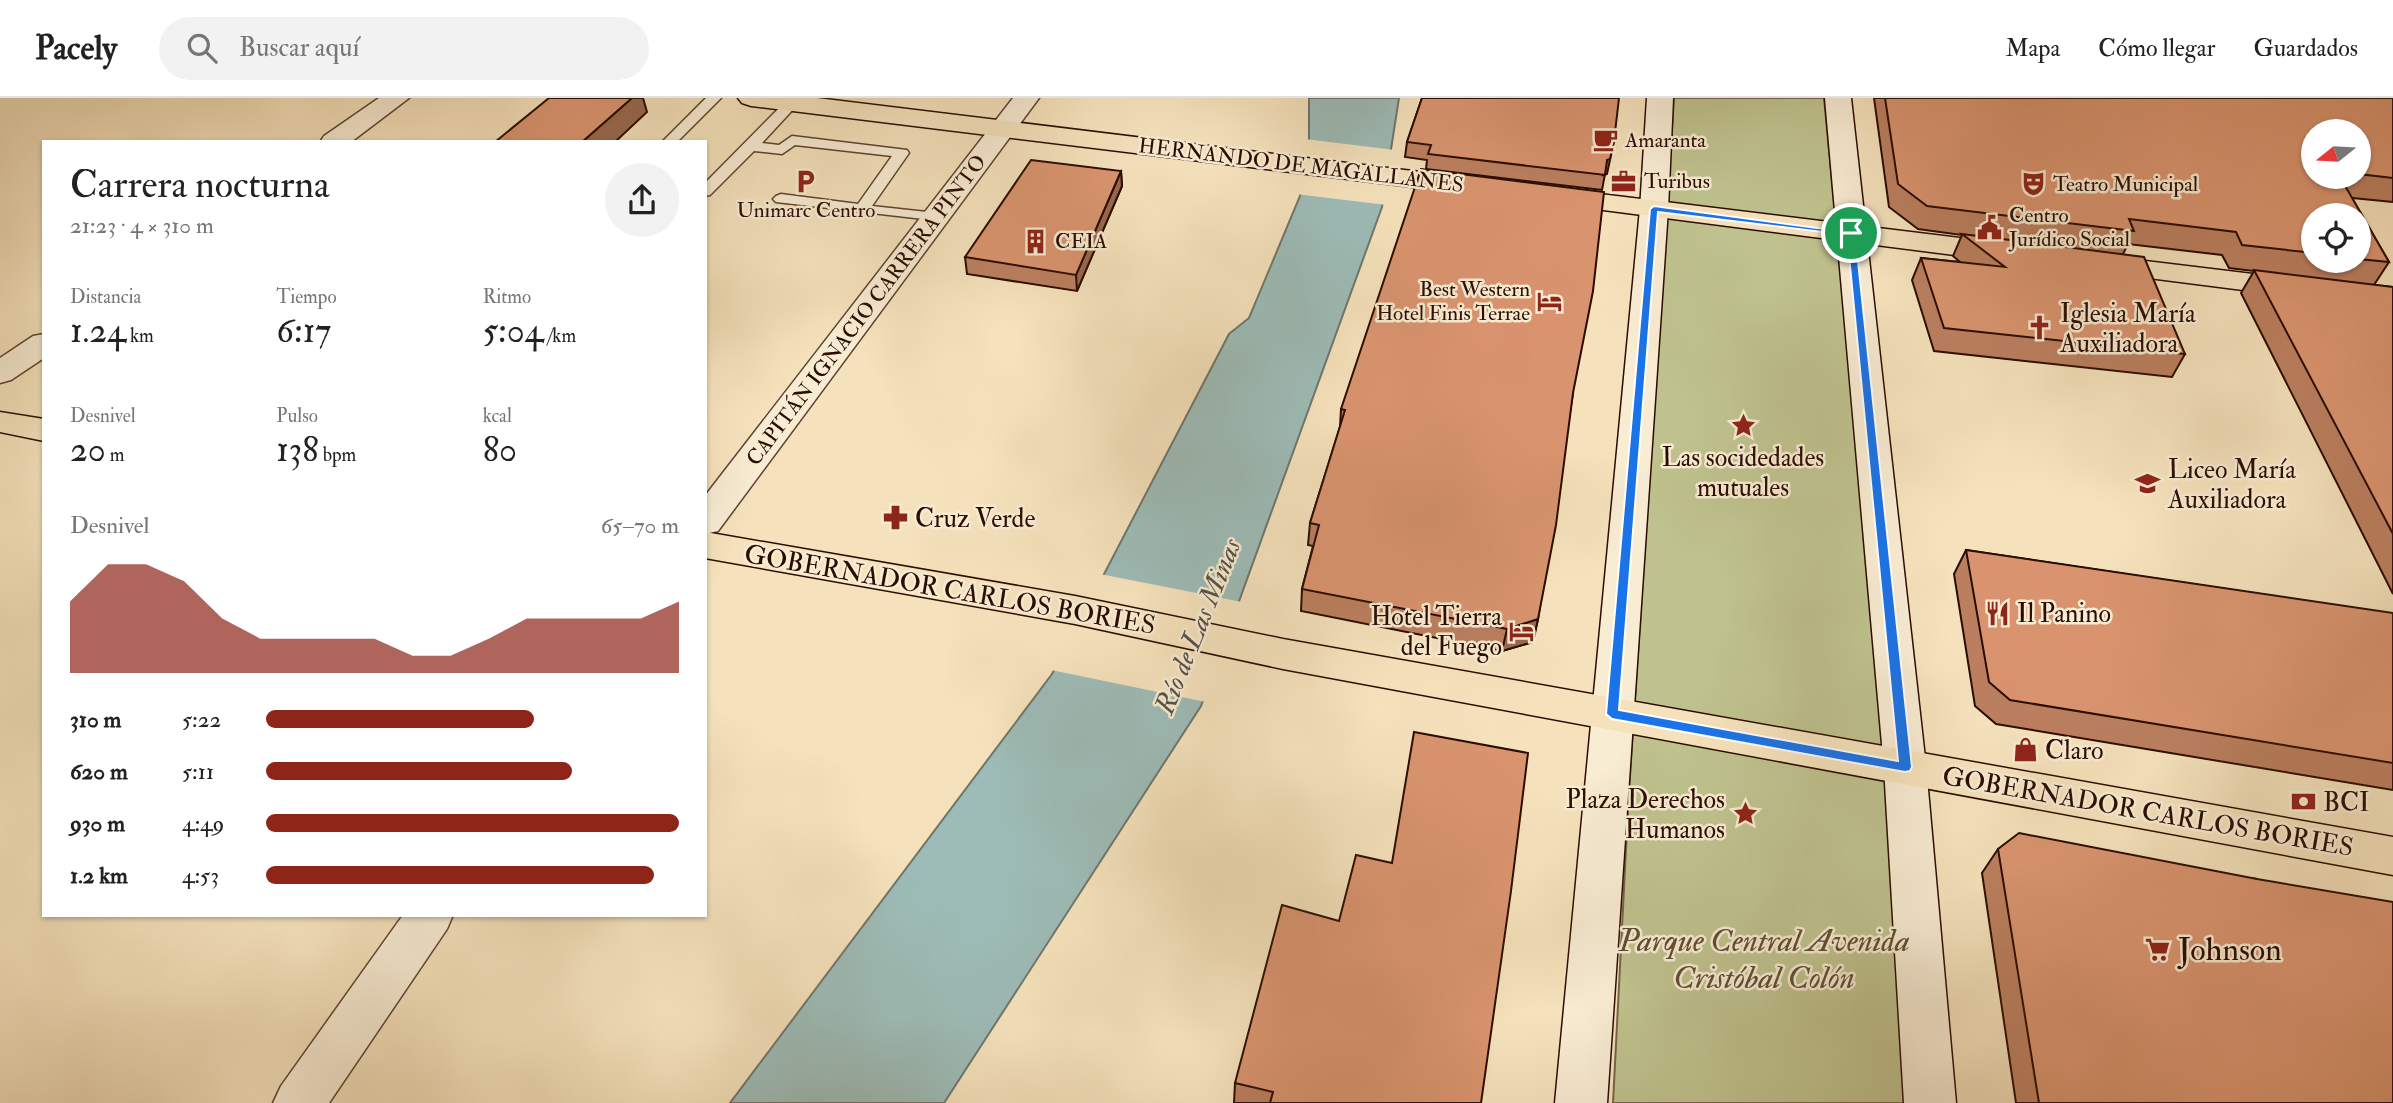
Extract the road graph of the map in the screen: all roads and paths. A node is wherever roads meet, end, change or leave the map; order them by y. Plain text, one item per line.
1 (396, 98) edge
2 (714, 98) edge
3 (751, 98) edge
4 (1026, 98) edge
5 (1660, 98) edge
6 (1838, 98) edge
7 (792, 103) junction
8 (1005, 127) junction
9 (675, 136) edge
10 (336, 140) edge
11 (751, 146) junction
12 (707, 190) edge
13 (781, 199) dead end
14 (862, 209) junction
15 (1654, 209) junction
16 (936, 218) junction
17 (1851, 233) junction
18 (2393, 300) edge
19 (42, 343) edge
20 (0, 373) edge
21 (0, 422) edge
22 (42, 430) edge
23 (707, 519) edge
24 (707, 545) edge
25 (1612, 714) junction
26 (1905, 767) junction
27 (2393, 856) edge
28 (429, 917) edge
29 (299, 1103) edge
30 (1581, 1103) edge
31 (1930, 1103) edge

1 - 10 main road
2 - 9 lane
3 - 7 main road, HERNANDO DE MAGALLANES
4 - 8 main road, CAPITÁN IGNACIO CARRERA PINTO
5 - 15 main road
6 - 17 main road
7 - 8 main road, HERNANDO DE MAGALLANES
7 - 11 lane
8 - 15 main road, HERNANDO DE MAGALLANES
8 - 16 main road, CAPITÁN IGNACIO CARRERA PINTO
11 - 12 lane
11 - 14 lane
13 - 14 lane
14 - 16 lane
15 - 17 main road, HERNANDO DE MAGALLANES
15 - 25 main road
16 - 23 main road, CAPITÁN IGNACIO CARRERA PINTO
17 - 18 main road, HERNANDO DE MAGALLANES
17 - 26 main road
19 - 20 main road
21 - 22 main road
24 - 25 main road, GOBERNADOR CARLOS BORIES
25 - 26 main road, GOBERNADOR CARLOS BORIES
25 - 30 main road
26 - 27 main road, GOBERNADOR CARLOS BORIES
26 - 31 main road
28 - 29 main road

